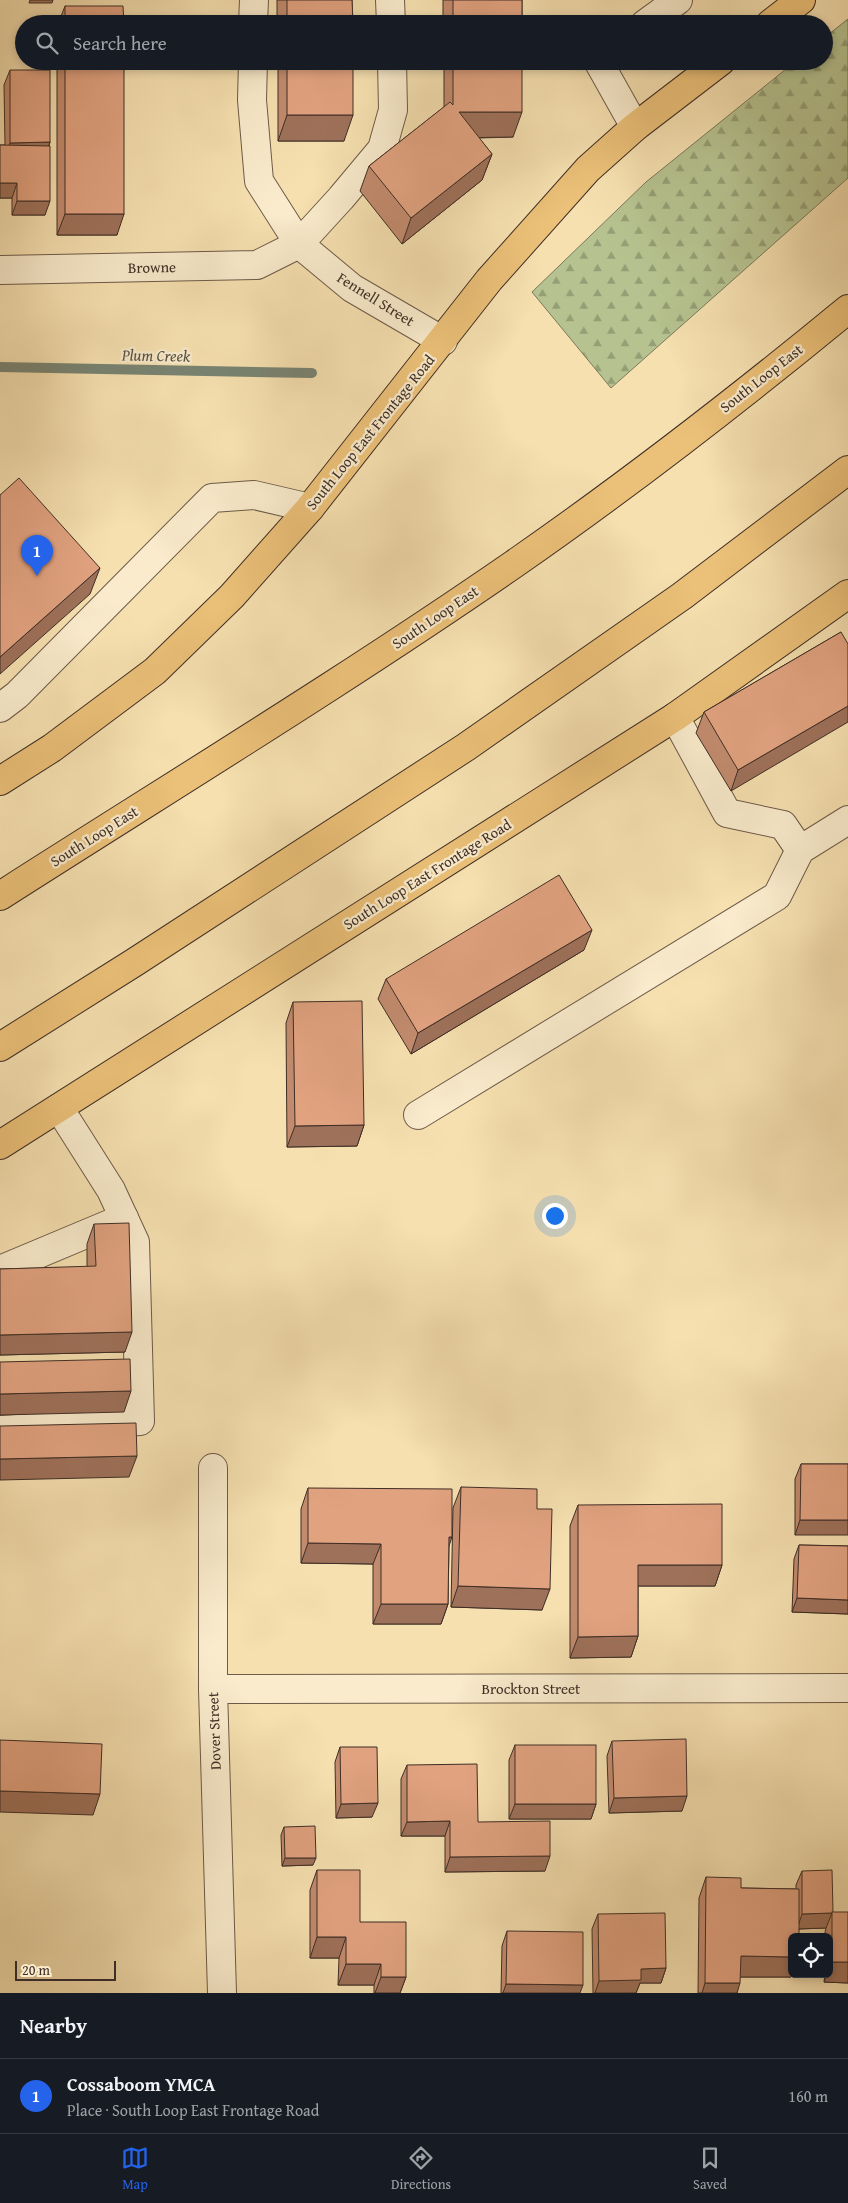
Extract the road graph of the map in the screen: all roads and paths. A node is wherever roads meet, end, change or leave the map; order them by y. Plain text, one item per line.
1 (254, 0) edge
2 (390, 0) edge
3 (678, 0) edge
4 (798, 1) edge
5 (253, 15) edge
6 (391, 15) edge
7 (658, 15) edge
8 (781, 15) edge
9 (253, 70) edge
10 (392, 70) edge
11 (603, 70) edge
12 (709, 70) edge
13 (635, 127) junction
14 (299, 244) junction
15 (0, 270) edge
16 (848, 309) edge
17 (443, 341) junction
18 (848, 470) edge
19 (310, 508) junction
20 (848, 594) edge
21 (0, 708) edge
22 (675, 717) junction
23 (0, 781) edge
24 (848, 820) edge
25 (800, 850) junction
26 (0, 896) edge
27 (0, 1047) edge
28 (59, 1108) junction
29 (418, 1114) dead end
30 (0, 1145) edge
31 (124, 1218) junction
32 (0, 1270) edge
33 (0, 1430) edge
34 (212, 1468) dead end
35 (848, 1688) edge
36 (213, 1689) junction
37 (222, 1993) edge

1 - 5 street
2 - 6 street
3 - 7 street
4 - 8 main road
9 - 14 street, Fennell Street
10 - 14 street
11 - 13 street
12 - 13 main road, South Loop East Frontage Road
13 - 17 main road, South Loop East Frontage Road
14 - 15 street, Browne
14 - 17 street, Fennell Street
16 - 26 main road, South Loop East
17 - 19 main road, South Loop East Frontage Road
18 - 27 main road
19 - 21 street
19 - 23 main road, South Loop East Frontage Road
20 - 22 main road, South Loop East Frontage Road
22 - 25 street
22 - 28 main road, South Loop East Frontage Road
24 - 25 street
25 - 29 street
28 - 30 main road, South Loop East Frontage Road
28 - 31 street
31 - 32 street
31 - 33 street
34 - 36 street, Dover Street
35 - 36 street, Brockton Street
36 - 37 street, Dover Street

